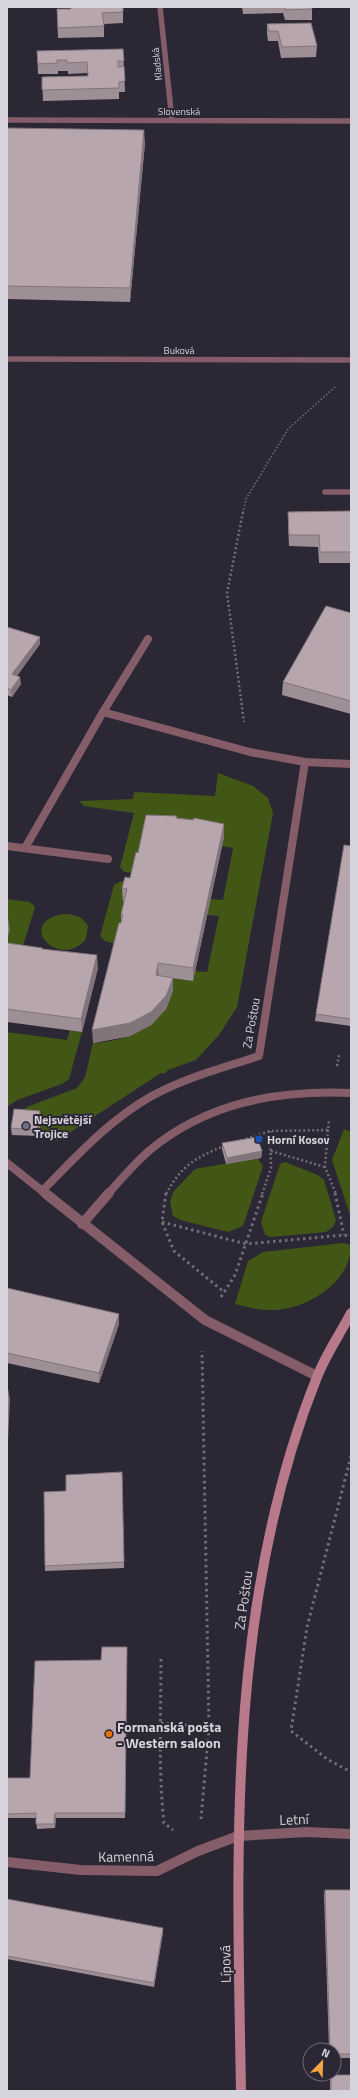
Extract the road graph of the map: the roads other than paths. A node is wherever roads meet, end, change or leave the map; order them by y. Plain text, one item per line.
1 (160, 7) edge
2 (7, 120) edge
3 (172, 120) junction
4 (351, 121) edge
5 (7, 359) edge
6 (351, 360) edge
7 (325, 492) dead end
8 (351, 492) edge
9 (148, 639) dead end
10 (103, 712) junction
11 (305, 762) junction
12 (351, 764) edge
13 (7, 846) edge
14 (25, 848) junction
15 (108, 859) dead end
16 (351, 1093) edge
17 (7, 1163) edge
18 (42, 1191) junction
19 (82, 1224) junction
20 (351, 1314) edge
21 (317, 1376) junction
22 (351, 1834) edge
23 (238, 1836) junction
24 (7, 1862) edge
25 (241, 2091) edge

1 - 3 street, Kladská
2 - 3 street, Slovenská
3 - 4 street, Slovenská
5 - 6 street, Buková
7 - 8 street
9 - 10 street
10 - 11 street
10 - 14 street
11 - 12 street
11 - 18 street, Za Poštou
13 - 14 street
14 - 15 street
16 - 19 street
17 - 18 street
18 - 19 street
19 - 21 street
20 - 21 street, Za Poštou
21 - 23 street, Za Poštou
22 - 23 street, Letní
23 - 24 street, Kamenná
23 - 25 street, Lípová

